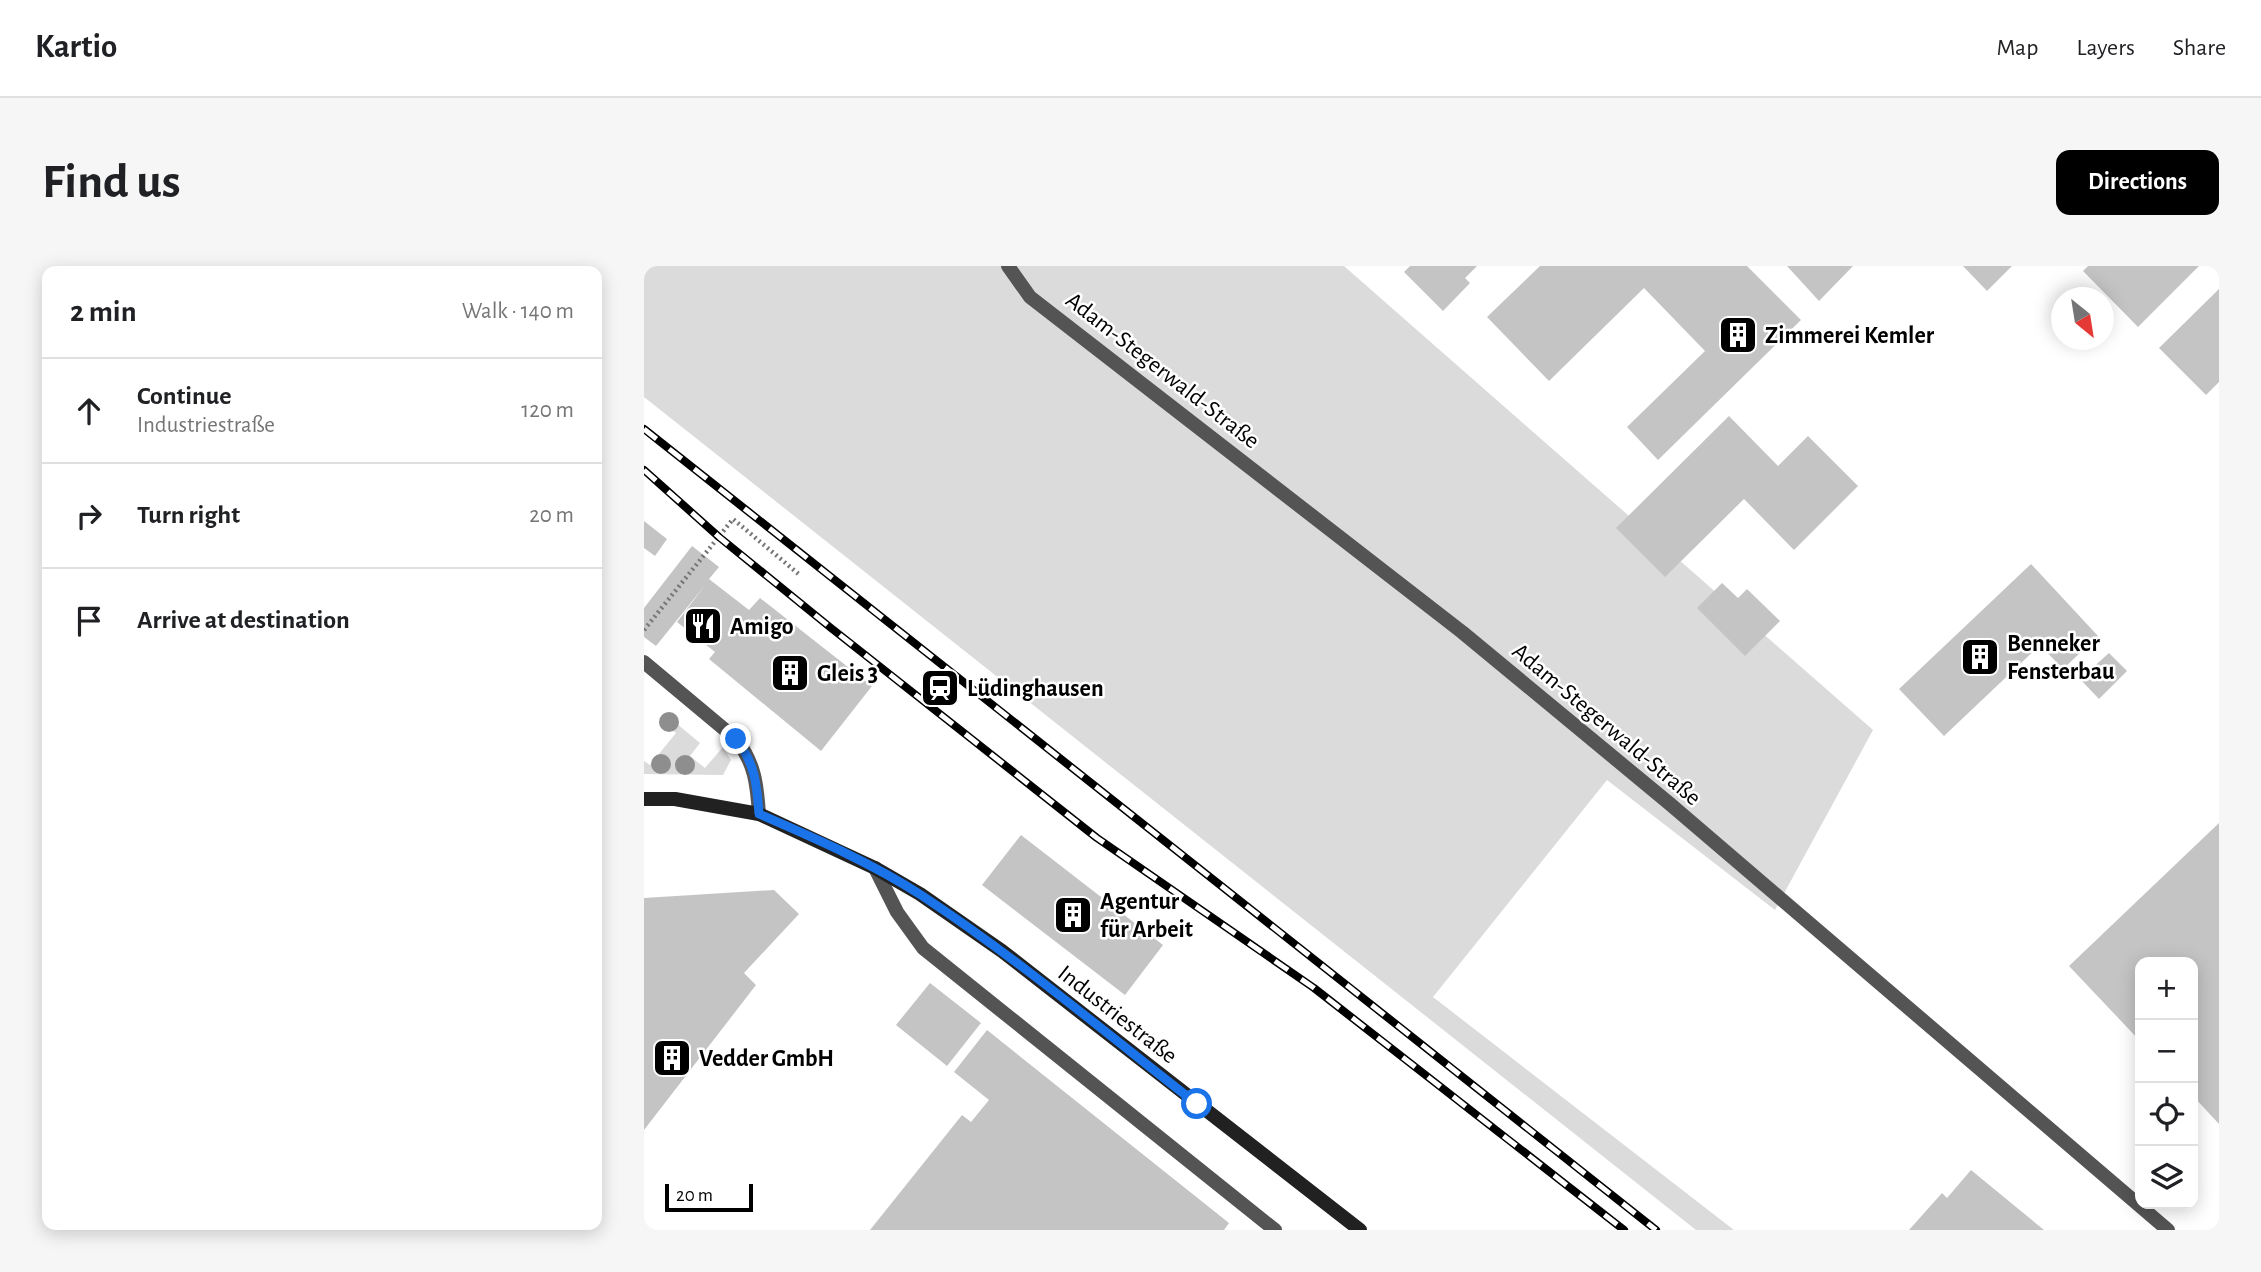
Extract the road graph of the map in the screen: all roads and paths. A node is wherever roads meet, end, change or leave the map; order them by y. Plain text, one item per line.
1 (1009, 266) edge
2 (801, 576) dead end
3 (644, 630) edge
4 (644, 662) edge
5 (644, 799) edge
6 (759, 814) junction
7 (875, 868) junction
8 (1275, 1230) edge
9 (1360, 1230) edge
10 (2168, 1230) edge

1 - 10 street, Adam-Stegerwald-Straße
2 - 3 path
4 - 6 street
5 - 6 street, Industriestraße
6 - 7 street, Industriestraße
7 - 8 street
7 - 9 street, Industriestraße

